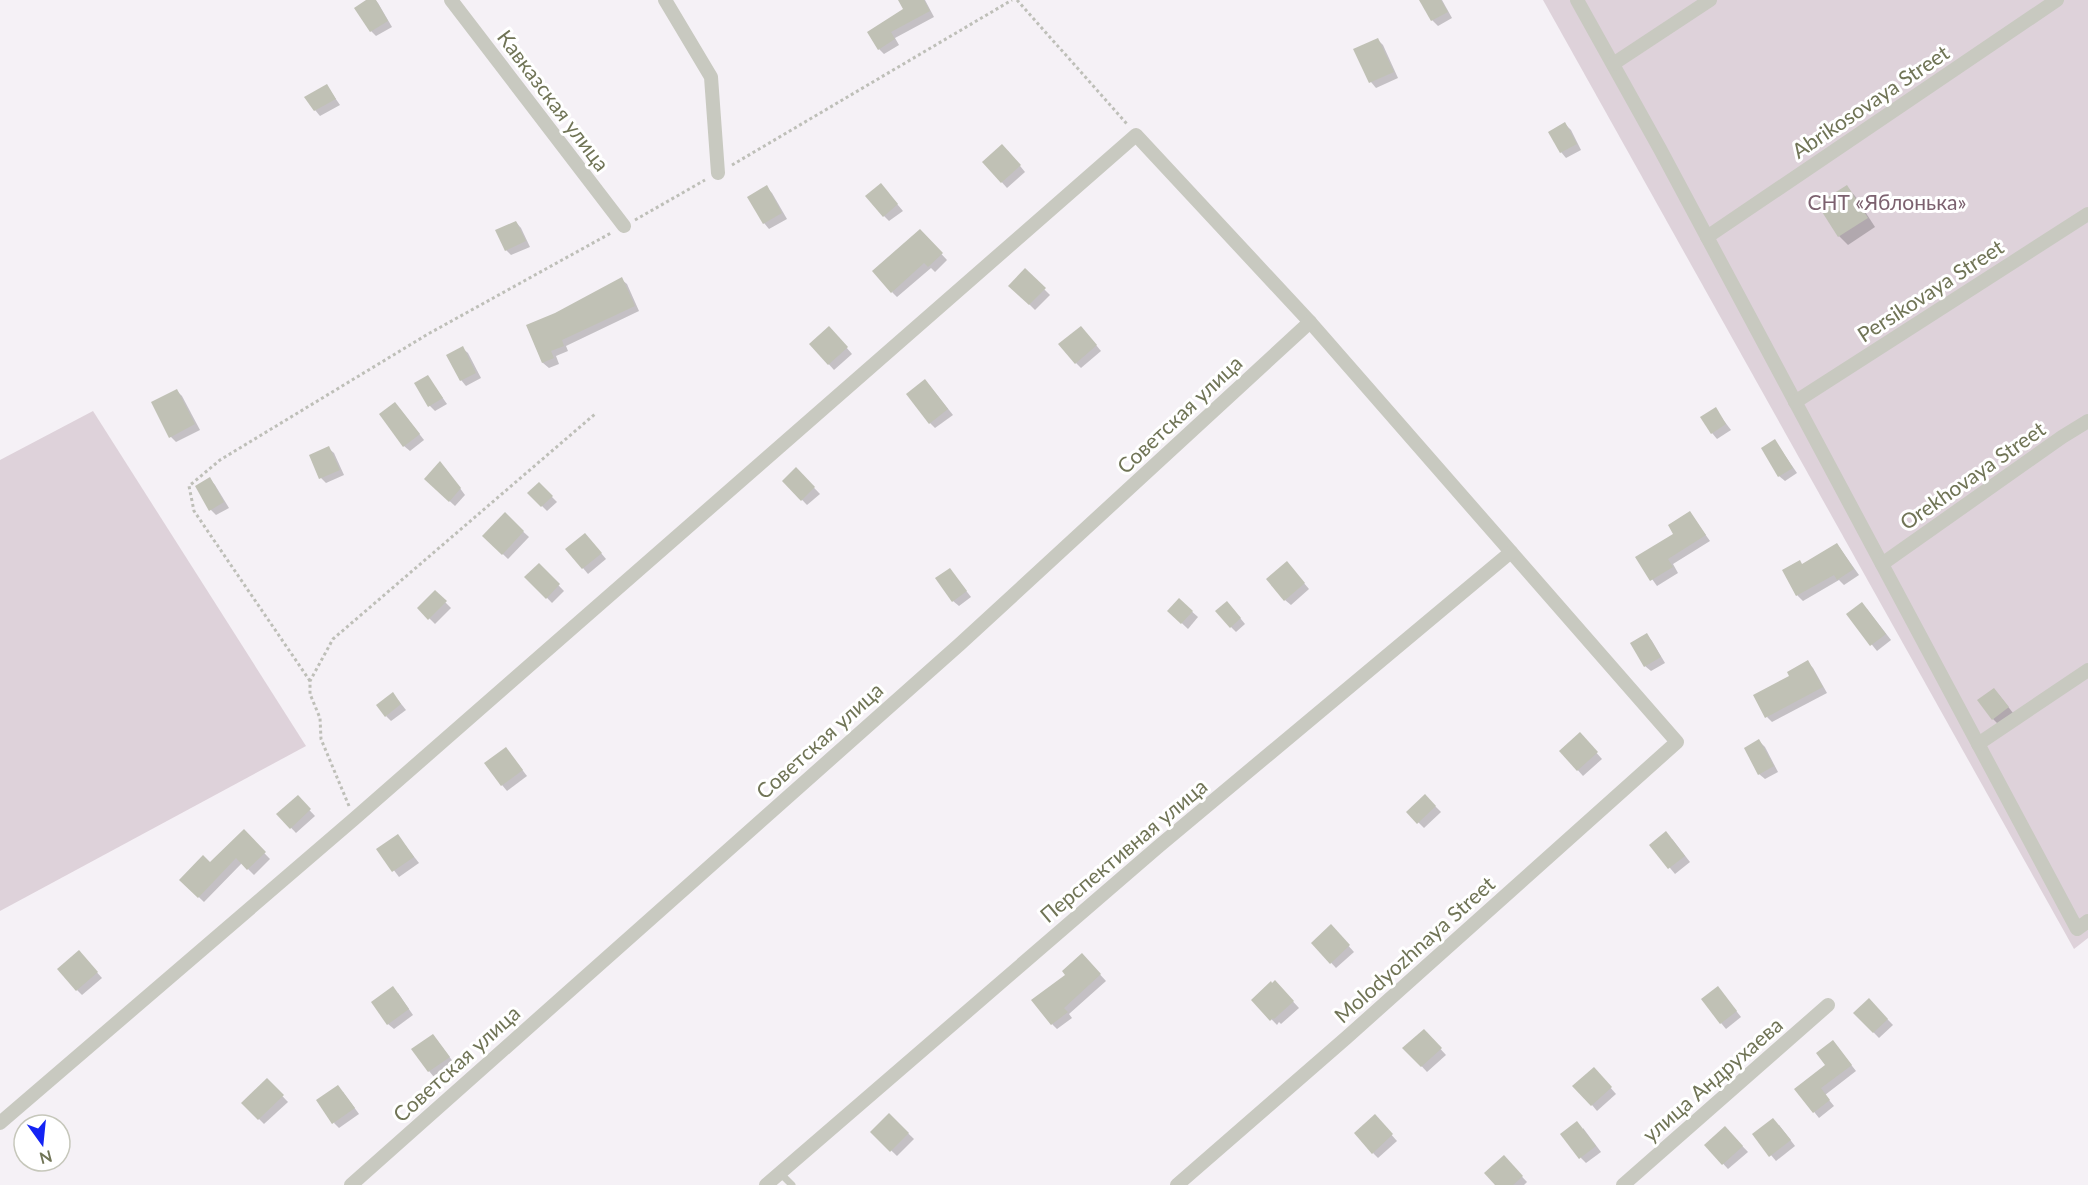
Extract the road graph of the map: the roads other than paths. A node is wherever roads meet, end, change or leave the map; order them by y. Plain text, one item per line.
1 (451, 0) edge
2 (665, 0) edge
3 (1577, 0) edge
4 (1710, 0) edge
5 (2057, 0) edge
6 (1612, 64) junction
7 (718, 173) road end
8 (2088, 214) edge
9 (624, 226) road end
10 (1707, 237) junction
11 (1310, 322) junction
12 (1795, 402) junction
13 (2088, 422) edge
14 (1511, 552) junction
15 (1882, 564) junction
16 (2088, 670) edge
17 (1978, 744) junction
18 (2082, 925) edge
19 (1828, 1005) dead end
20 (0, 1123) edge
21 (780, 1173) junction
22 (351, 1185) edge
23 (766, 1185) edge
24 (792, 1185) edge
25 (1177, 1185) edge
26 (1623, 1185) edge

1 - 9 street, Кавказская улица
2 - 7 street
3 - 6 street
4 - 6 street
5 - 10 street, Abrikosovaya Street
6 - 10 street
8 - 12 street, Persikovaya Street
10 - 12 street
11 - 14 street
11 - 20 street
11 - 22 street, Советская улица
12 - 15 street
13 - 15 street, Orekhovaya Street
14 - 21 street, Перспективная улица
14 - 25 street, Molodyozhnaya Street
15 - 17 street
16 - 17 street
17 - 18 street
19 - 26 street, улица Андрухаева
21 - 23 street, Перспективная улица
21 - 24 lane

